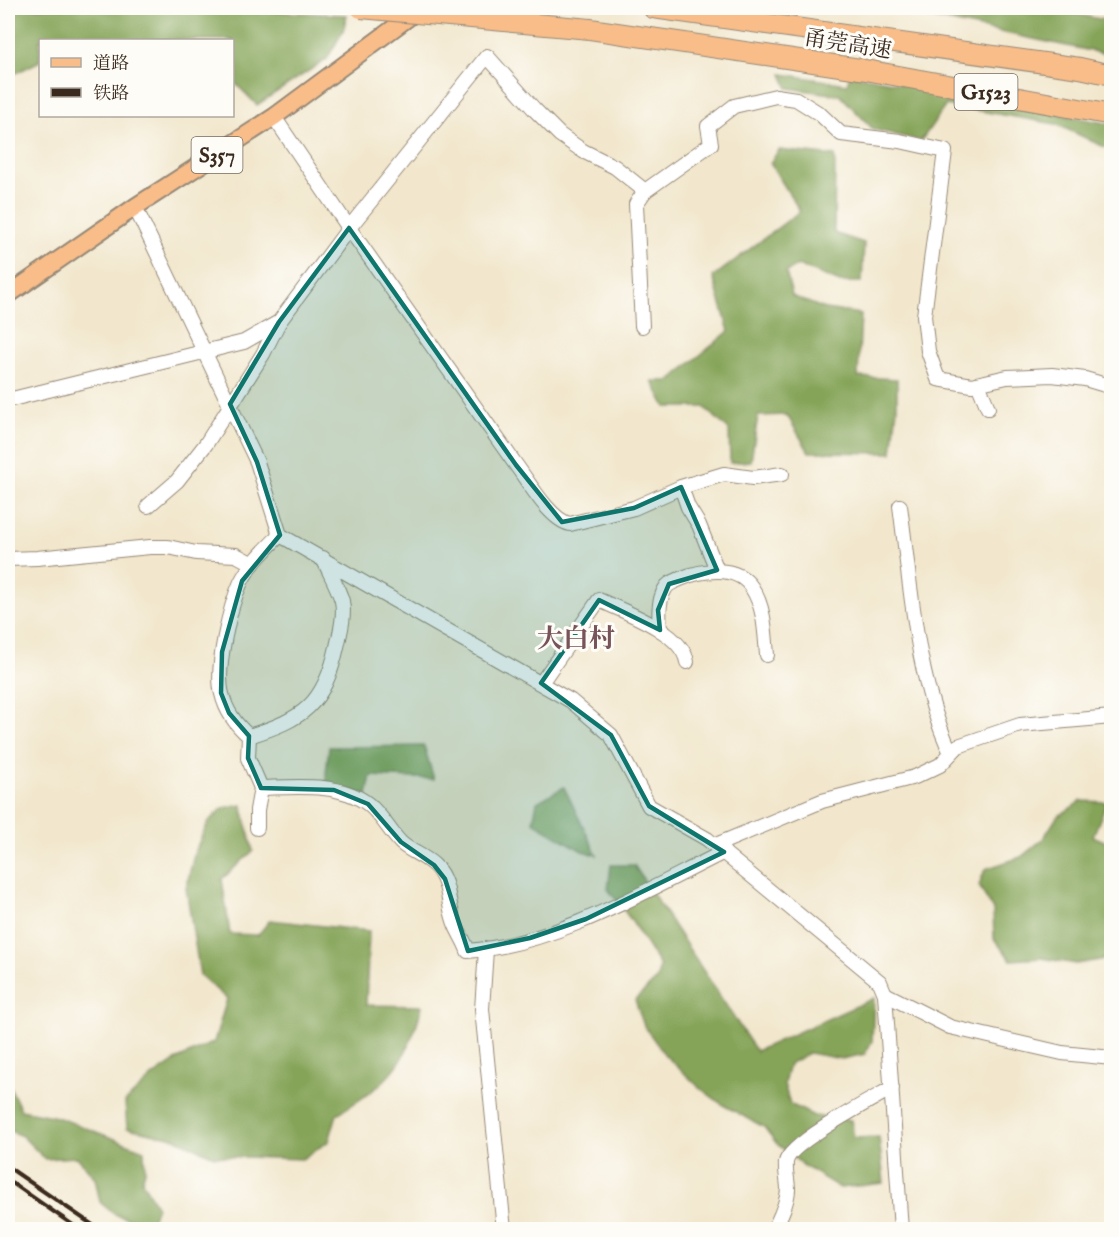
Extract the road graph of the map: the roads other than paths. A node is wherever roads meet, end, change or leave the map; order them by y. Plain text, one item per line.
1 (361, 8) edge
2 (422, 8) edge
3 (653, 8) edge
4 (1112, 75) edge
5 (1112, 115) edge
6 (274, 117) junction
7 (645, 191) junction
8 (135, 207) junction
9 (349, 228) junction
10 (8, 295) edge
11 (279, 322) junction
12 (642, 326) dead end
13 (204, 351) junction
14 (978, 384) junction
15 (1112, 387) edge
16 (8, 400) edge
17 (230, 404) junction
18 (988, 408) dead end
19 (783, 474) dead end
20 (681, 487) junction
21 (148, 506) dead end
22 (900, 506) dead end
23 (279, 536) junction
24 (323, 558) junction
25 (8, 559) edge
26 (253, 564) junction
27 (717, 570) junction
28 (660, 630) junction
29 (767, 655) dead end
30 (687, 662) dead end
31 (542, 683) junction
32 (1112, 717) edge
33 (249, 736) junction
34 (951, 753) junction
35 (261, 788) junction
36 (257, 828) dead end
37 (720, 849) junction
38 (486, 950) junction
39 (885, 994) junction
40 (1112, 1058) edge
41 (892, 1088) junction
42 (504, 1230) edge
43 (774, 1230) edge
44 (901, 1230) edge

1 - 5 highway, 甬莞高速 / G1523, bridge
2 - 6 main road, S357
3 - 4 highway, 甬莞高速 / G1523
6 - 8 main road, S357
6 - 9 street
7 - 9 street
7 - 12 street
7 - 14 street
8 - 10 main road, S357
8 - 13 street
9 - 11 street
9 - 20 street
11 - 13 street
11 - 17 street
13 - 16 street
13 - 17 street
14 - 15 street
14 - 18 street
17 - 21 street
17 - 23 street
19 - 20 street
20 - 27 street
22 - 34 street
23 - 24 street
23 - 26 street
24 - 31 street
24 - 33 street
25 - 26 street
26 - 33 street
27 - 28 street
27 - 29 street
28 - 30 street
28 - 31 street
31 - 37 street
32 - 34 street
33 - 35 street
34 - 37 street
35 - 36 street
35 - 38 street
37 - 38 street
37 - 39 street
38 - 42 street
39 - 40 street
39 - 41 street
41 - 43 street
41 - 44 street

